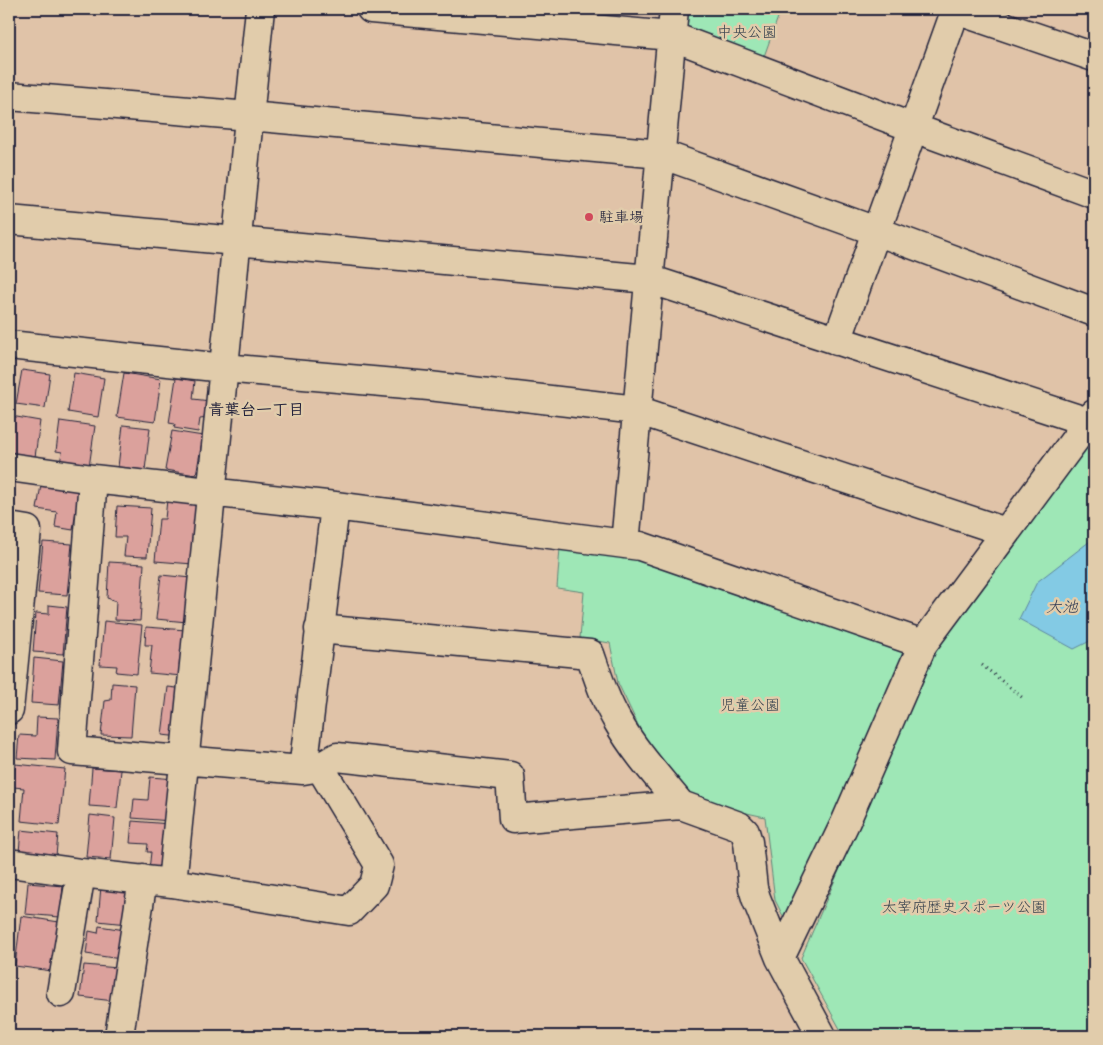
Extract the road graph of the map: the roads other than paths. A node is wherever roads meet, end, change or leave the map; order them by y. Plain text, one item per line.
1 (260, 9) edge
2 (371, 9) edge
3 (674, 9) edge
4 (955, 9) edge
5 (671, 36) junction
6 (1094, 56) edge
7 (9, 96) edge
8 (249, 116) junction
9 (914, 128) junction
10 (661, 154) junction
11 (1094, 194) edge
12 (9, 220) edge
13 (876, 231) junction
14 (237, 242) junction
15 (649, 279) junction
16 (1094, 312) edge
17 (837, 341) junction
18 (9, 345) edge
19 (224, 368) junction
20 (638, 410) junction
21 (1091, 418) edge
22 (9, 467) edge
23 (93, 479) junction
24 (211, 492) junction
25 (334, 506) junction
26 (9, 527) edge
27 (1006, 532) junction
28 (625, 544) junction
29 (319, 629) junction
30 (922, 644) junction
31 (9, 704) edge
32 (184, 761) junction
33 (312, 768) junction
34 (682, 805) junction
35 (9, 863) edge
36 (81, 873) junction
37 (143, 879) junction
38 (172, 883) junction
39 (780, 958) junction
40 (61, 993) dead end
41 (119, 1036) edge
42 (822, 1036) edge

1 - 8 street
2 - 5 street
3 - 5 street
4 - 6 street
4 - 9 street
5 - 9 street
5 - 10 street
7 - 8 street
8 - 10 street
8 - 14 street
9 - 11 street
9 - 13 street
10 - 13 street
10 - 15 street
12 - 14 street
13 - 16 street
13 - 17 street
14 - 15 street
14 - 19 street
15 - 17 street
15 - 20 street
17 - 21 street
18 - 19 street
19 - 20 street
19 - 24 street
20 - 27 street
20 - 28 street
21 - 27 street
22 - 23 street
23 - 24 street
23 - 32 street
24 - 25 street
24 - 32 street
25 - 28 street
25 - 29 street
26 - 31 street
27 - 30 street
28 - 30 street
29 - 33 street
29 - 34 street
30 - 39 street
32 - 33 street
32 - 38 street
33 - 34 street
33 - 38 street
34 - 39 street
35 - 36 street
36 - 37 street
36 - 40 street
37 - 38 street
37 - 41 street
39 - 42 street

